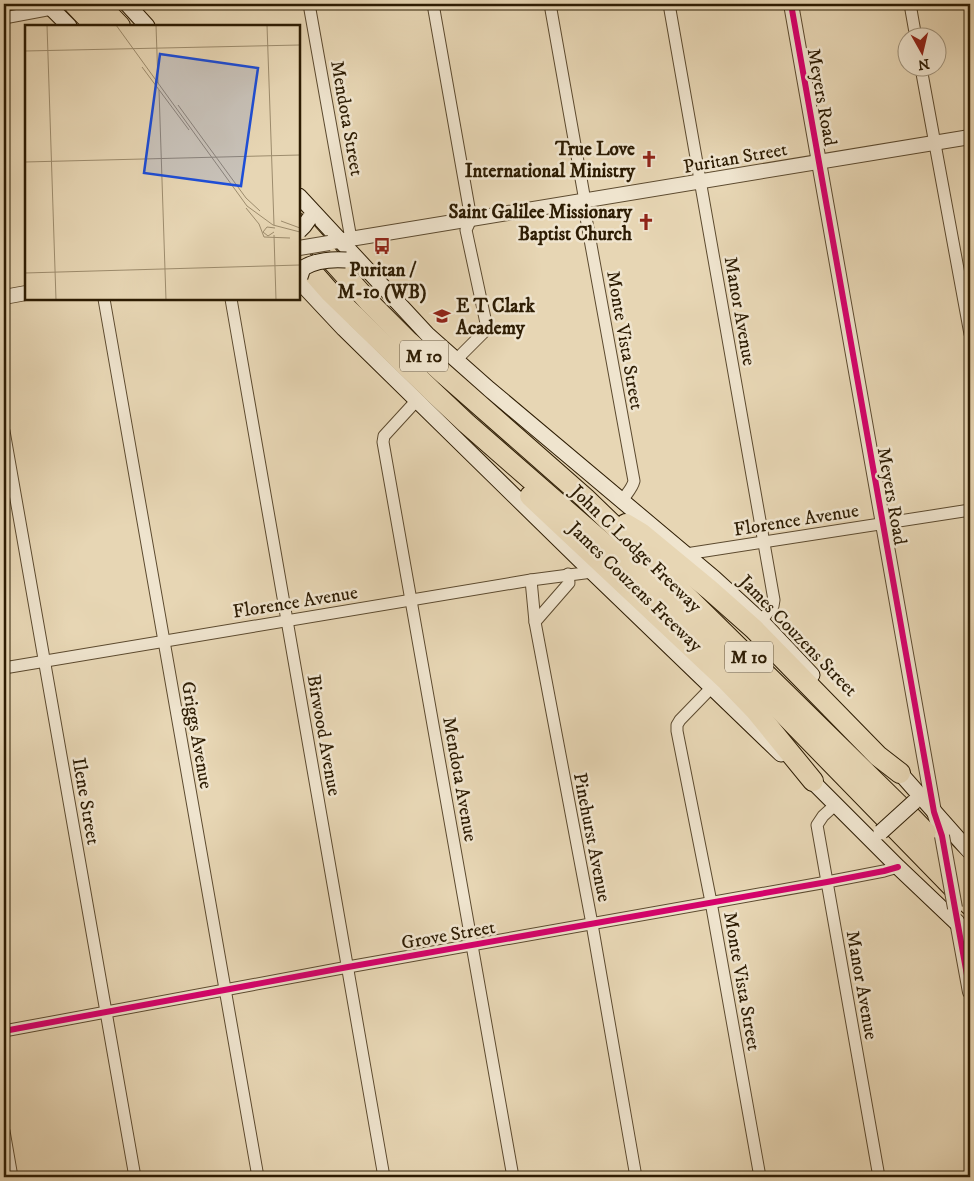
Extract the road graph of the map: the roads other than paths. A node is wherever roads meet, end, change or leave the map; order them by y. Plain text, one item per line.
1 (74, 4) edge
2 (99, 4) edge
3 (127, 4) edge
4 (310, 4) edge
5 (432, 4) edge
6 (550, 4) edge
7 (669, 4) edge
8 (791, 4) edge
9 (910, 4) edge
10 (50, 6) edge
11 (4, 18) edge
12 (67, 25) edge
13 (94, 25) edge
14 (119, 25) edge
15 (146, 25) edge
16 (914, 28) edge
17 (923, 78) edge
18 (970, 137) edge
19 (935, 142) junction
20 (818, 162) junction
21 (700, 182) junction
22 (585, 201) junction
23 (303, 210) edge
24 (471, 219) junction
25 (300, 230) edge
26 (340, 241) junction
27 (300, 248) edge
28 (300, 258) edge
29 (300, 281) edge
30 (378, 283) junction
31 (25, 293) edge
32 (4, 297) edge
33 (104, 300) edge
34 (231, 300) edge
35 (970, 334) edge
36 (456, 360) junction
37 (417, 400) junction
38 (466, 423) junction
39 (4, 431) edge
40 (585, 498) junction
41 (622, 501) junction
42 (970, 510) edge
43 (883, 524) junction
44 (763, 542) junction
45 (686, 554) junction
46 (592, 572) junction
47 (568, 574) junction
48 (531, 580) junction
49 (412, 599) junction
50 (288, 620) junction
51 (761, 620) junction
52 (535, 622) junction
53 (164, 641) junction
54 (44, 662) junction
55 (4, 668) edge
56 (712, 687) junction
57 (900, 773) junction
58 (813, 781) junction
59 (916, 799) junction
60 (835, 805) junction
61 (934, 812) junction
62 (876, 837) junction
63 (970, 852) edge
64 (898, 867) junction
65 (970, 878) edge
66 (827, 882) junction
67 (711, 902) junction
68 (963, 906) edge
69 (592, 924) junction
70 (958, 924) junction
71 (970, 938) edge
72 (472, 945) junction
73 (348, 967) junction
74 (225, 990) junction
75 (970, 992) edge
76 (107, 1012) junction
77 (4, 1031) edge
78 (4, 1131) edge
79 (12, 1177) edge
80 (135, 1177) edge
81 (258, 1177) edge
82 (384, 1177) edge
83 (513, 1177) edge
84 (636, 1177) edge
85 (760, 1177) edge
86 (879, 1177) edge

1 - 13 highway
2 - 14 highway
3 - 15 main road
4 - 26 street, Mendota Street
5 - 24 street
6 - 22 street, Monte Vista Street
7 - 21 street, Manor Avenue
8 - 20 street, Meyers Road
9 - 16 street
10 - 11 street
10 - 12 main road
17 - 19 street
18 - 19 street, Puritan Street
19 - 20 street, Puritan Street
19 - 35 street
20 - 21 street, Puritan Street
20 - 43 street, Meyers Road
21 - 22 street, Puritan Street
21 - 44 street, Manor Avenue
22 - 24 street, Puritan Street
22 - 41 street, Monte Vista Street
23 - 25 main road, bridge
23 - 26 main road
23 - 40 highway, John C Lodge Freeway / M 10
24 - 26 street, Puritan Street
24 - 36 street
26 - 27 street, Puritan Street, bridge
26 - 30 main road
28 - 38 highway, John C Lodge Freeway / M 10
29 - 30 main road, bridge
29 - 37 main road, James Couzens Freeway
30 - 36 main road
31 - 32 street
33 - 53 street, Griggs Avenue
34 - 50 street, Birwood Avenue
36 - 41 main road
37 - 46 main road, James Couzens Freeway
37 - 49 street, Mendota Avenue
38 - 58 highway
38 - 68 highway, John C Lodge Freeway / M 10
39 - 54 street, Ilene Street
40 - 57 highway
40 - 65 highway, John C Lodge Freeway / M 10
41 - 45 main road, James Couzens Street
42 - 43 street, Florence Avenue
43 - 44 street, Florence Avenue
43 - 61 street, Meyers Road
44 - 45 street, Florence Avenue
44 - 51 street, Manor Avenue
45 - 51 main road, James Couzens Street
46 - 47 street, Florence Avenue
46 - 56 main road, James Couzens Freeway
47 - 48 street, Florence Avenue
47 - 52 street
48 - 49 street, Florence Avenue
48 - 52 street, Pinehurst Avenue
49 - 50 street, Florence Avenue
49 - 72 street, Mendota Avenue
50 - 53 street, Florence Avenue
50 - 73 street, Birwood Avenue
51 - 57 main road, James Couzens Street
52 - 69 street, Pinehurst Avenue
53 - 54 street, Florence Avenue
53 - 74 street, Griggs Avenue
54 - 55 street, Florence Avenue
54 - 76 street, Ilene Street
56 - 58 main road, James Couzens Freeway
56 - 67 street, Monte Vista Street
57 - 59 main road, James Couzens Street
58 - 60 main road, James Couzens Freeway
59 - 61 main road, James Couzens Street
59 - 62 main road, bridge
60 - 62 main road, James Couzens Freeway
60 - 66 street, Manor Avenue
61 - 63 main road
61 - 68 street, Meyers Road, bridge
62 - 64 main road, James Couzens Freeway
64 - 66 street, Grove Street
64 - 70 main road, James Couzens Freeway
66 - 67 street, Grove Street
66 - 86 street, Manor Avenue
67 - 69 street, Grove Street
67 - 85 street, Monte Vista Street
68 - 70 street, Meyers Road
69 - 72 street, Grove Street
69 - 84 street, Pinehurst Avenue
70 - 71 main road, James Couzens Freeway
70 - 75 street, Meyers Road
72 - 73 street, Grove Street
72 - 83 street, Mendota Avenue
73 - 74 street, Grove Street
73 - 82 street, Birwood Avenue
74 - 76 street, Grove Street
74 - 81 street, Griggs Avenue
76 - 77 street, Grove Street
76 - 80 street, Ilene Street
78 - 79 street

